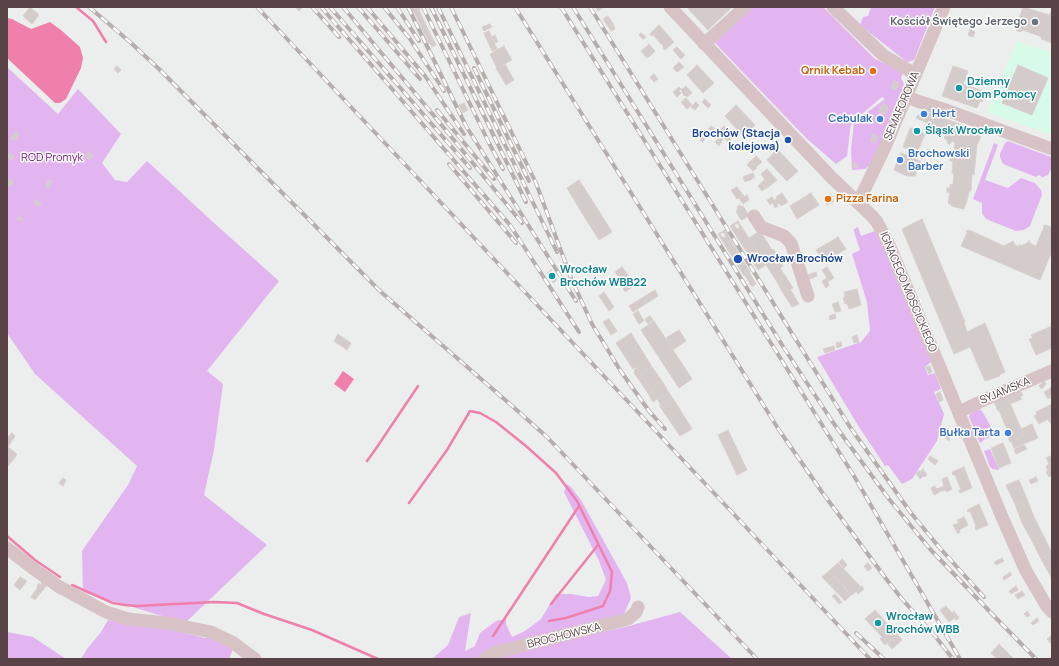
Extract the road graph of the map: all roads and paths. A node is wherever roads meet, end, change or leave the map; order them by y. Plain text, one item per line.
1 (670, 7) edge
2 (745, 7) edge
3 (833, 7) edge
4 (944, 7) edge
5 (704, 44) junction
6 (915, 74) junction
7 (906, 96) junction
8 (1052, 149) edge
9 (858, 203) junction
10 (754, 216) dead end
11 (808, 296) dead end
12 (1052, 371) edge
13 (959, 412) junction
14 (7, 548) edge
15 (638, 607) dead end
16 (1052, 612) edge
17 (255, 659) edge
18 (485, 659) edge

1 - 5 street, IGNACEGO MOŚCICKIEGO
2 - 5 street
3 - 6 street
4 - 6 street, SEMAFOROWA
5 - 9 street, IGNACEGO MOŚCICKIEGO
6 - 7 street, SEMAFOROWA
7 - 8 street
7 - 9 street, SEMAFOROWA
9 - 13 street, IGNACEGO MOŚCICKIEGO
10 - 11 street
12 - 13 street, SYJAMSKA
13 - 16 street, IGNACEGO MOŚCICKIEGO
14 - 17 street
15 - 18 street, BROCHOWSKA

